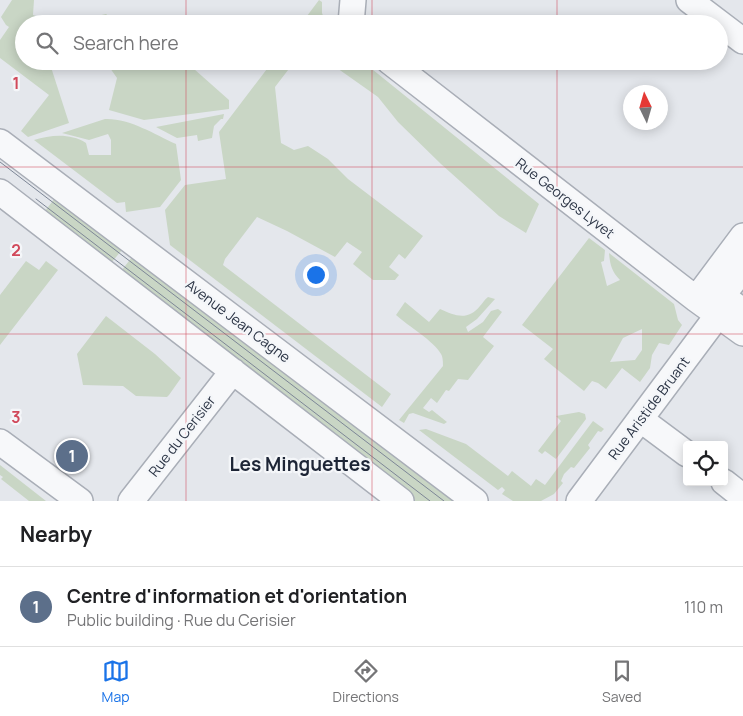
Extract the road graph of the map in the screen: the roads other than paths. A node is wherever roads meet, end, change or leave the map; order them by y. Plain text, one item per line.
1 (353, 0) edge
2 (689, 0) edge
3 (352, 15) edge
4 (709, 15) edge
5 (728, 30) edge
6 (743, 41) edge
7 (401, 70) edge
8 (0, 142) edge
9 (0, 192) edge
10 (743, 236) edge
11 (743, 269) edge
12 (696, 299) junction
13 (743, 311) edge
14 (718, 315) junction
15 (743, 333) edge
16 (233, 371) junction
17 (640, 419) junction
18 (0, 442) edge
19 (683, 451) edge
20 (728, 485) edge
21 (743, 497) edge
22 (80, 501) edge
23 (131, 501) edge
24 (401, 501) edge
25 (475, 501) edge
26 (579, 501) edge

1 - 3 street
2 - 4 street
5 - 6 street
7 - 12 street, Rue Georges Lyvet
8 - 25 street, Avenue Jean Cagne
9 - 16 street
10 - 12 street
11 - 13 street
12 - 14 street, Rue Georges Lyvet
14 - 15 street, Rue Georges Lyvet
14 - 17 street, Rue Aristide Bruant
16 - 23 street, Rue du Cerisier
16 - 24 street
17 - 19 street
17 - 26 street, Rue Aristide Bruant
18 - 22 street
20 - 21 street

